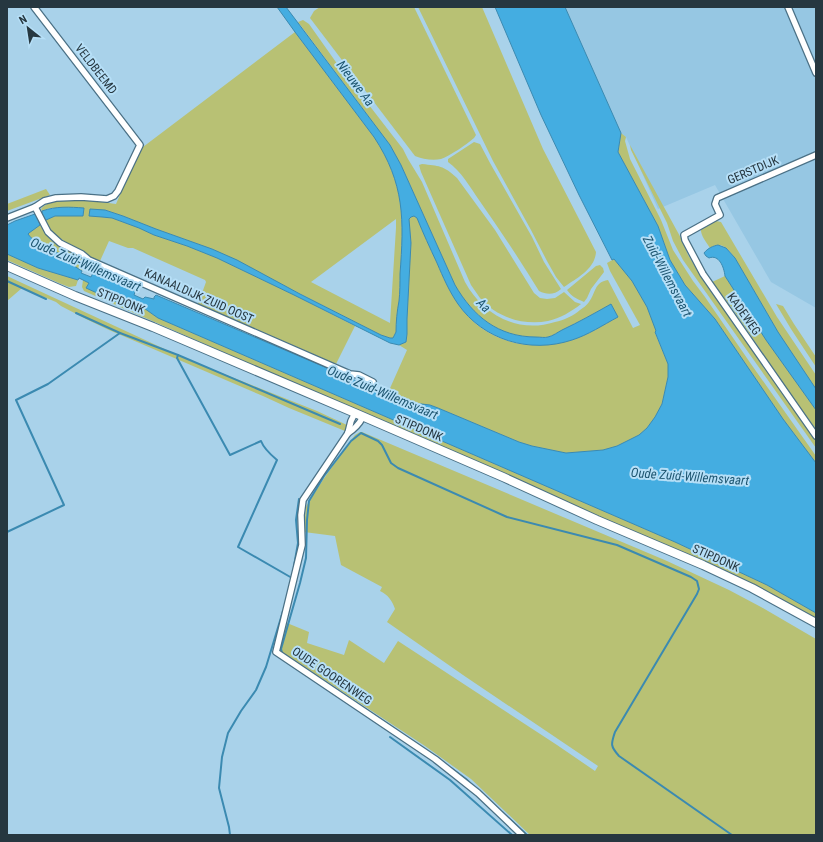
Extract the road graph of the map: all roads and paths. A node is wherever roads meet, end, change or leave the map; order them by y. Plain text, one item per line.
1 (34, 7) edge
2 (788, 7) edge
3 (816, 72) edge
4 (816, 155) edge
5 (34, 207) junction
6 (720, 215) joint
7 (7, 218) edge
8 (7, 266) edge
9 (373, 382) dead end
10 (355, 413) junction
11 (363, 417) junction
12 (348, 433) junction
13 (816, 436) edge
14 (816, 623) edge
15 (522, 835) edge

1 - 5 street, VELDBEEMD
2 - 3 street
4 - 6 street, GERSTDIJK
5 - 7 street
5 - 9 street, KANAALDIJK ZUID OOST
6 - 13 street, KADEWEG
8 - 10 main road, STIPDONK
10 - 11 main road, STIPDONK
10 - 12 street, OUDE GOORENWEG
11 - 12 street, OUDE GOORENWEG
11 - 14 main road, STIPDONK
12 - 15 street, OUDE GOORENWEG

